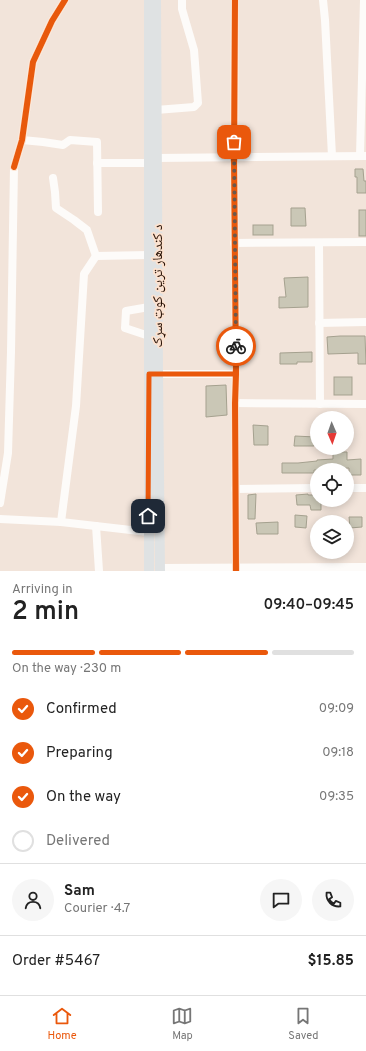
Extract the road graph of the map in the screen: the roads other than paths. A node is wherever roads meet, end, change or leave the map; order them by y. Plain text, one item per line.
1 (65, 0) edge
2 (149, 0) edge
3 (156, 0) edge
4 (182, 0) edge
5 (235, 0) edge
6 (323, 0) edge
7 (364, 0) edge
8 (364, 48) edge
9 (156, 110) junction
10 (22, 140) junction
11 (332, 156) junction
12 (363, 156) edge
13 (234, 158) junction
14 (152, 160) junction
15 (98, 163) junction
16 (53, 178) dead end
17 (98, 212) dead end
18 (366, 242) edge
19 (234, 243) junction
20 (319, 243) junction
21 (149, 255) junction
22 (96, 256) junction
23 (149, 306) junction
24 (366, 322) edge
25 (319, 323) junction
26 (149, 336) junction
27 (154, 374) junction
28 (236, 374) junction
29 (235, 403) junction
30 (320, 404) junction
31 (366, 404) edge
32 (310, 488) edge
33 (354, 488) edge
34 (366, 488) edge
35 (235, 489) junction
36 (0, 503) edge
37 (0, 519) edge
38 (61, 522) junction
39 (96, 526) junction
40 (148, 532) junction
41 (366, 567) edge
42 (236, 569) edge
43 (323, 569) edge
44 (160, 570) edge
45 (99, 571) edge
46 (149, 571) edge

1 - 10 street
2 - 14 main road, د کندهار ترين کوټ سړک
3 - 9 main road, د کندهار ترين کوټ سړک
4 - 9 street
5 - 13 street
6 - 11 street
7 - 8 street
8 - 12 street
9 - 14 main road, د کندهار ترين کوټ سړک
10 - 15 street
10 - 36 street
11 - 12 street
11 - 13 street
13 - 14 street
13 - 19 street
14 - 15 street
14 - 21 main road, د کندهار ترين کوټ سړک
14 - 27 main road, د کندهار ترين کوټ سړک
15 - 17 street
16 - 22 street
18 - 20 street
19 - 20 street
19 - 28 street
20 - 25 street
21 - 22 street
21 - 23 main road, د کندهار ترين کوټ سړک
22 - 38 street
23 - 26 main road, د کندهار ترين کوټ سړک
23 - 26 street
24 - 25 street
25 - 30 street
26 - 27 main road, د کندهار ترين کوټ سړک
27 - 28 street
27 - 40 main road, د کندهار ترين کوټ سړک
27 - 44 main road, د کندهار ترين کوټ سړک
28 - 29 street
29 - 30 street
29 - 35 street
30 - 31 street
32 - 35 street
33 - 34 street
35 - 42 street
37 - 38 street
38 - 39 street
39 - 40 street
39 - 45 street
40 - 46 main road, د کندهار ترين کوټ سړک
41 - 43 street
42 - 43 street
42 - 44 street

